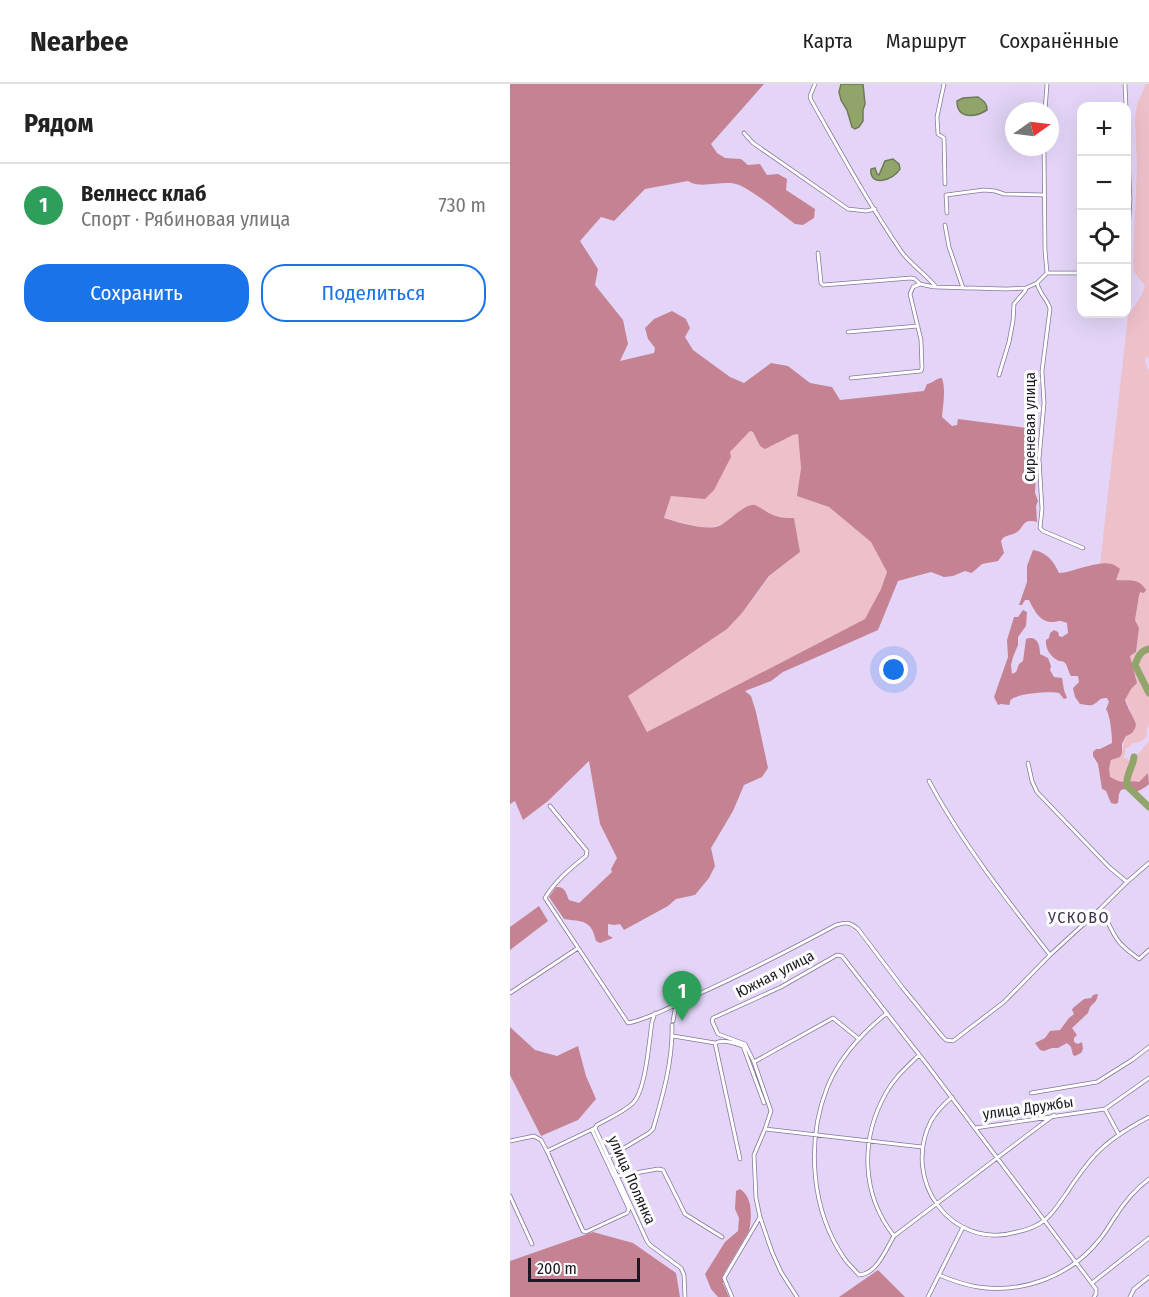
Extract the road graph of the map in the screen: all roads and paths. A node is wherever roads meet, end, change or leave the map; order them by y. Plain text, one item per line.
1 (815, 84) edge
2 (944, 84) edge
3 (1047, 84) edge
4 (1125, 84) edge
5 (1046, 102) edge
6 (1126, 102) edge
7 (744, 133) dead end
8 (1044, 156) edge
9 (1128, 156) edge
10 (945, 184) dead end
11 (1044, 195) junction
12 (875, 209) junction
13 (947, 213) dead end
14 (945, 225) dead end
15 (818, 254) dead end
16 (1126, 264) edge
17 (1047, 273) junction
18 (1077, 273) edge
19 (1037, 283) junction
20 (920, 284) junction
21 (936, 287) junction
22 (963, 288) junction
23 (1026, 288) junction
24 (918, 326) junction
25 (848, 332) dead end
26 (999, 375) dead end
27 (851, 378) dead end
28 (1083, 548) dead end
29 (1028, 763) dead end
30 (929, 781) dead end
31 (550, 806) dead end
32 (1149, 863) edge
33 (1127, 882) junction
34 (1100, 909) junction
35 (578, 948) junction
36 (1149, 950) edge
37 (1050, 955) junction
38 (510, 993) edge
39 (676, 1004) junction
40 (655, 1013) junction
41 (887, 1013) junction
42 (673, 1036) junction
43 (859, 1039) junction
44 (715, 1043) junction
45 (1149, 1047) edge
46 (919, 1055) junction
47 (754, 1062) junction
48 (1149, 1078) edge
49 (1031, 1093) dead end
50 (952, 1097) junction
51 (764, 1103) dead end
52 (1105, 1109) junction
53 (1054, 1116) junction
54 (1149, 1118) edge
55 (975, 1128) junction
56 (594, 1129) junction
57 (765, 1129) junction
58 (1119, 1134) junction
59 (816, 1136) junction
60 (869, 1140) junction
61 (510, 1141) edge
62 (922, 1148) junction
63 (547, 1151) junction
64 (609, 1157) junction
65 (998, 1158) junction
66 (741, 1159) dead end
67 (618, 1176) junction
68 (1149, 1179) edge
69 (510, 1196) edge
70 (936, 1204) junction
71 (760, 1217) junction
72 (1046, 1220) junction
73 (963, 1227) junction
74 (894, 1236) junction
75 (722, 1237) dead end
76 (1149, 1238) edge
77 (532, 1244) dead end
78 (1076, 1263) junction
79 (939, 1275) junction
80 (1149, 1277) edge
81 (1092, 1282) junction
82 (685, 1297) edge
83 (732, 1297) edge
84 (797, 1297) edge
85 (928, 1297) edge
86 (1094, 1297) edge
87 (1130, 1297) edge

1 - 12 street
2 - 10 street
3 - 5 street
4 - 6 street
7 - 12 street
8 - 11 street
9 - 16 street
11 - 13 street
11 - 17 street
12 - 21 street
14 - 22 street
15 - 20 street
17 - 18 street
17 - 19 street
19 - 23 street
19 - 28 street, Сиреневая улица
20 - 21 street
20 - 24 street
21 - 22 street
22 - 23 street
23 - 26 street
24 - 25 street
24 - 27 street
29 - 33 street
30 - 37 street
31 - 35 street
32 - 33 street
33 - 34 street
34 - 36 street
34 - 37 street
35 - 38 street
35 - 40 street
37 - 39 street
39 - 40 street
39 - 42 street
40 - 56 street
41 - 43 street
41 - 46 street, улица Дружбы
41 - 47 street, Южная улица
42 - 44 street
42 - 64 street
43 - 47 street
43 - 59 street
44 - 51 street
44 - 66 street
45 - 49 street
46 - 50 street, улица Дружбы
46 - 60 street
47 - 57 street, Южная улица
48 - 52 street, улица Дружбы
50 - 55 street, улица Дружбы
50 - 62 street
52 - 53 street, улица Дружбы
52 - 58 street
53 - 55 street, улица Дружбы
53 - 65 street
54 - 58 street
55 - 65 street
56 - 63 street
56 - 63 street
56 - 64 street, улица Полянка
57 - 59 street
57 - 71 street, Южная улица
58 - 72 street
59 - 60 street
59 - 74 street
60 - 62 street
60 - 74 street
61 - 63 street
62 - 70 street
64 - 67 street, улица Полянка
65 - 70 street
65 - 72 street
67 - 75 street
67 - 82 street, улица Полянка
68 - 78 street
69 - 77 street
70 - 73 street
70 - 74 street
71 - 83 street
71 - 84 street, Южная улица
72 - 73 street
72 - 78 street
73 - 79 street
76 - 81 street
78 - 79 street
78 - 81 street
79 - 85 street
80 - 87 street
81 - 86 street

